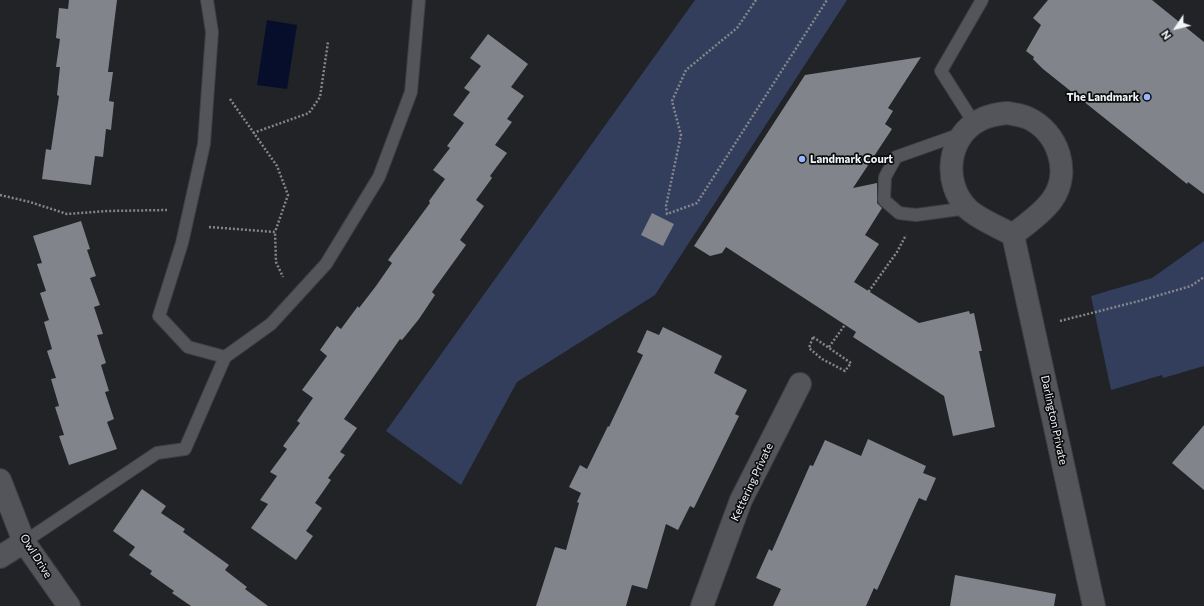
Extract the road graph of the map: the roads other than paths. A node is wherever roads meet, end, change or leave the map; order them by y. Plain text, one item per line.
1 (207, 0) edge
2 (419, 0) edge
3 (982, 0) edge
4 (969, 128) junction
5 (968, 208) junction
6 (1013, 235) junction
7 (225, 357) junction
8 (800, 384) dead end
9 (0, 480) edge
10 (24, 542) junction
11 (0, 557) edge
12 (69, 606) edge
13 (702, 606) edge
14 (1094, 606) edge

1 - 7 lane
2 - 7 lane
3 - 4 lane
4 - 5 street
4 - 5 lane
4 - 6 street
5 - 6 street
6 - 14 street, Darlington Private
7 - 10 lane
8 - 13 street, Kettering Private
9 - 10 street, Owl Drive
10 - 11 street
10 - 12 street, Owl Drive

